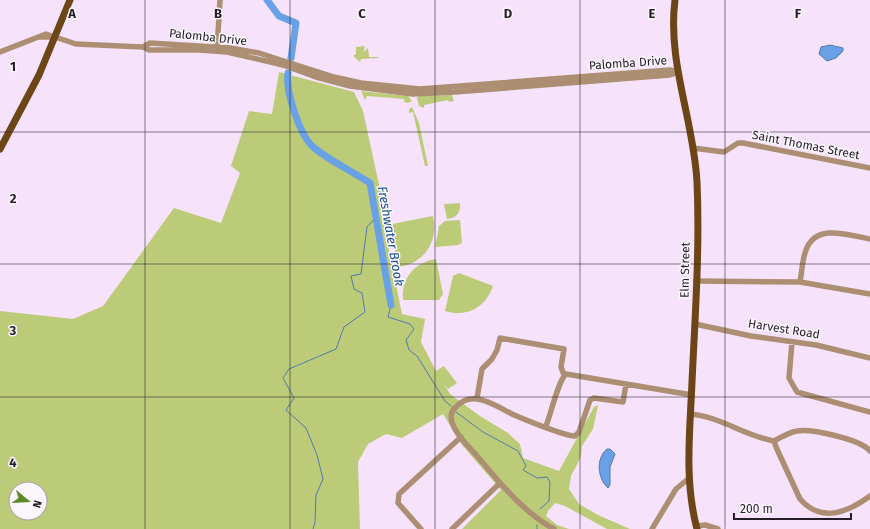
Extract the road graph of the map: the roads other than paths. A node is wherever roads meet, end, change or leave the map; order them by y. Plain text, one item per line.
1 (70, 0) edge
2 (220, 0) edge
3 (676, 0) edge
4 (55, 38) junction
5 (217, 49) junction
6 (0, 52) edge
7 (678, 72) junction
8 (693, 148) junction
9 (0, 149) edge
10 (870, 168) edge
11 (870, 239) edge
12 (696, 281) junction
13 (800, 282) junction
14 (870, 294) edge
15 (695, 324) junction
16 (792, 342) junction
17 (870, 358) edge
18 (564, 375) junction
19 (626, 384) junction
20 (692, 395) junction
21 (478, 398) junction
22 (870, 412) edge
23 (691, 414) junction
24 (546, 426) junction
25 (461, 437) junction
26 (774, 440) junction
27 (870, 451) edge
28 (688, 479) junction
29 (500, 483) junction
30 (870, 496) edge
31 (697, 528) edge
32 (421, 529) edge
33 (452, 529) edge
34 (554, 529) edge
35 (652, 529) edge
36 (718, 529) edge

1 - 4 main road
2 - 5 street
3 - 7 main road, Elm Street
4 - 5 street, Palomba Drive
4 - 6 street, Palomba Drive
4 - 9 main road
5 - 7 street, Palomba Drive
7 - 8 main road, Elm Street
8 - 10 street, Saint Thomas Street
8 - 12 main road, Elm Street
11 - 13 street
12 - 13 street
12 - 15 main road, Elm Street
13 - 14 street
15 - 16 street, Harvest Road
15 - 20 main road, Elm Street
16 - 17 street, Harvest Road
16 - 22 street
18 - 19 street
18 - 21 street
18 - 24 street
19 - 20 street
19 - 24 street
20 - 23 main road, Elm Street
21 - 24 street
21 - 25 street
23 - 26 street
23 - 28 main road, Elm Street
25 - 29 street
25 - 32 street
26 - 27 street
26 - 30 street
28 - 31 main road, Elm Street
28 - 35 street
29 - 33 street
29 - 34 street
31 - 36 street

